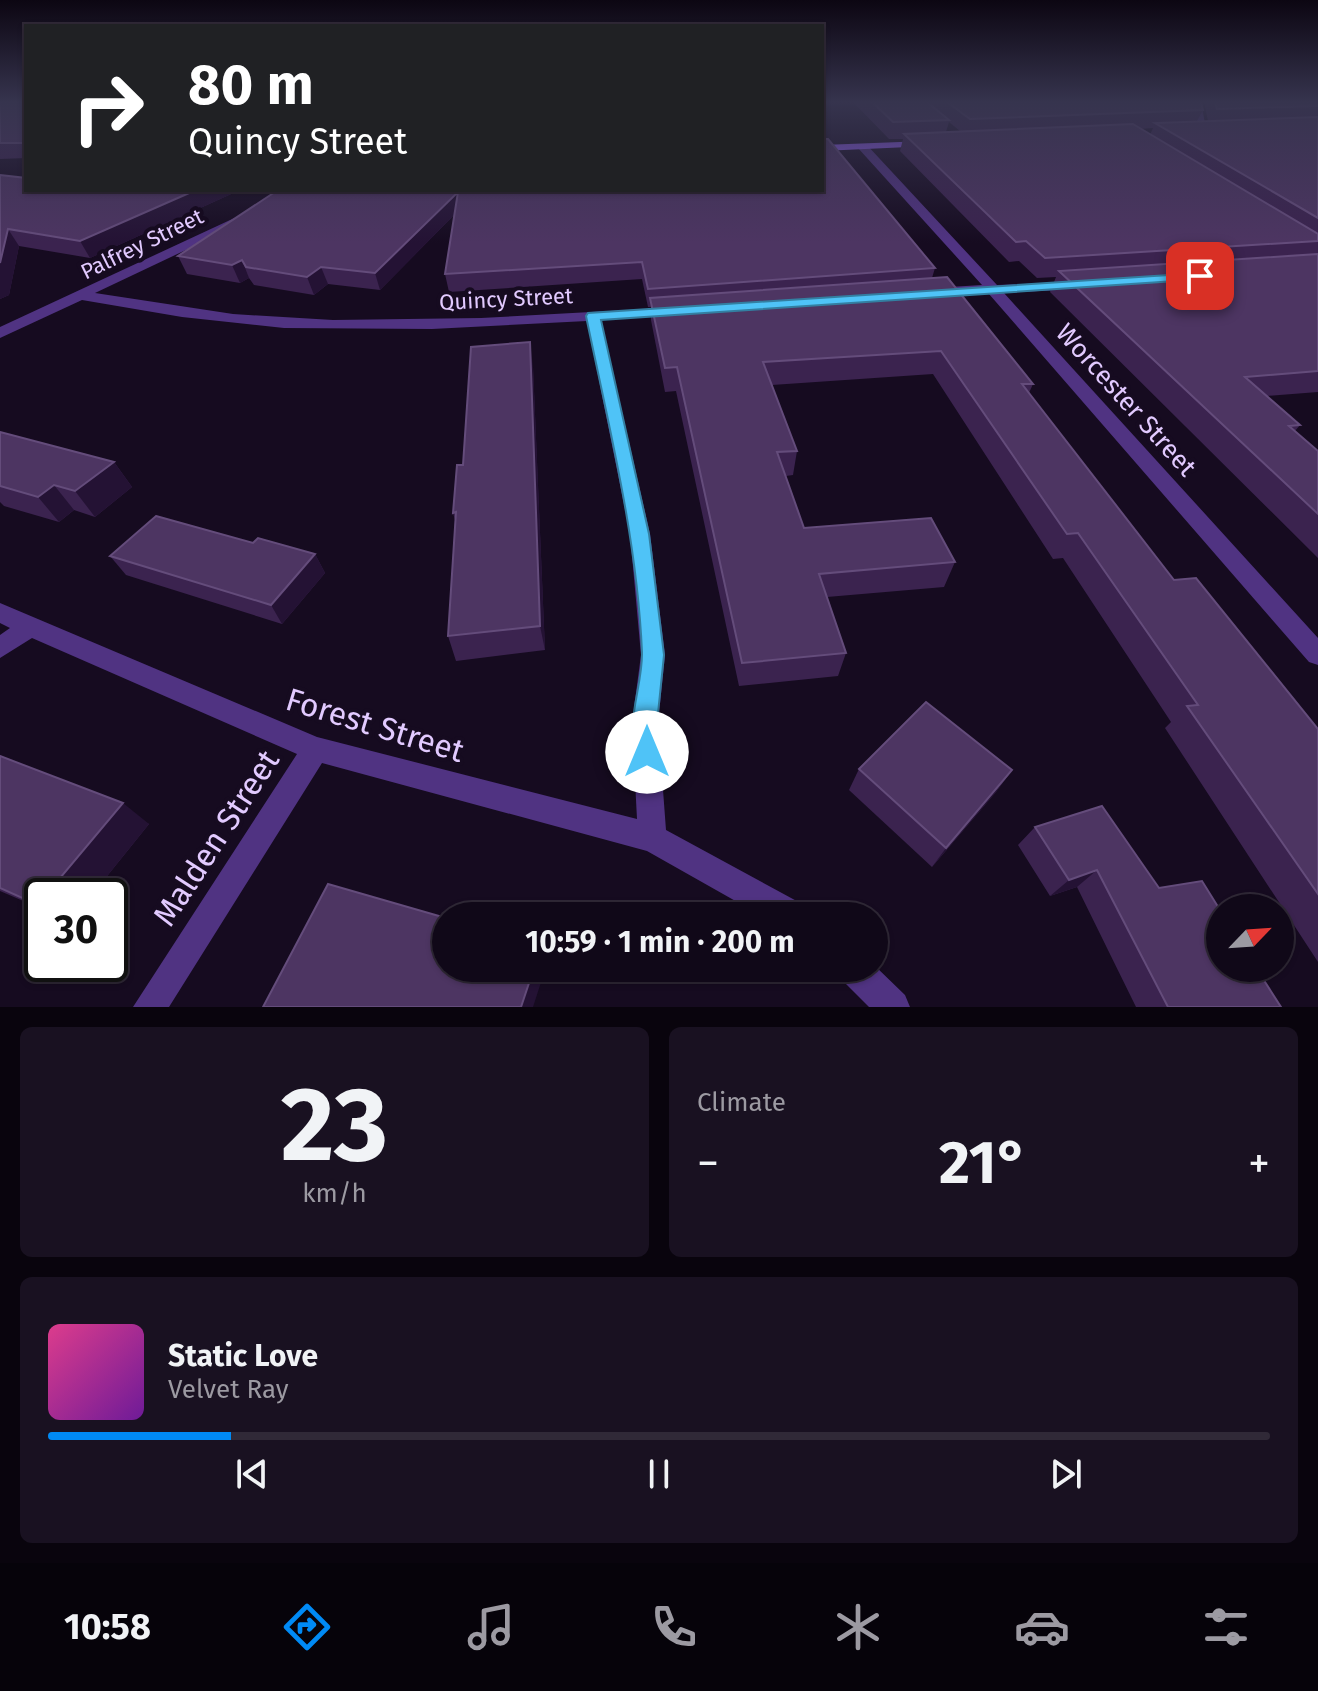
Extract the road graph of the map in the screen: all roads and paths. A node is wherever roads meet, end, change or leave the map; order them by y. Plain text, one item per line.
1 (865, 149) edge
2 (259, 210) edge
3 (1097, 284) edge
4 (992, 288) junction
5 (921, 293) edge
6 (80, 295) junction
7 (697, 308) edge
8 (593, 316) junction
9 (0, 333) edge
10 (0, 612) edge
11 (29, 627) junction
12 (0, 648) edge
13 (1318, 655) edge
14 (316, 749) junction
15 (652, 838) junction
16 (768, 902) edge
17 (868, 982) edge
18 (150, 1007) edge
19 (893, 1007) edge

1 - 4 street, Worcester Street
2 - 6 street, Palfrey Street
3 - 4 street
4 - 5 street
4 - 13 street, Worcester Street
6 - 8 street, Quincy Street
6 - 9 street, Palfrey Street
7 - 8 street, Quincy Street
8 - 15 street
10 - 11 street, Forest Street
11 - 12 street
11 - 14 street, Forest Street
14 - 15 street, Forest Street
14 - 18 street, Malden Street
15 - 16 street, Forest Street
17 - 19 street

